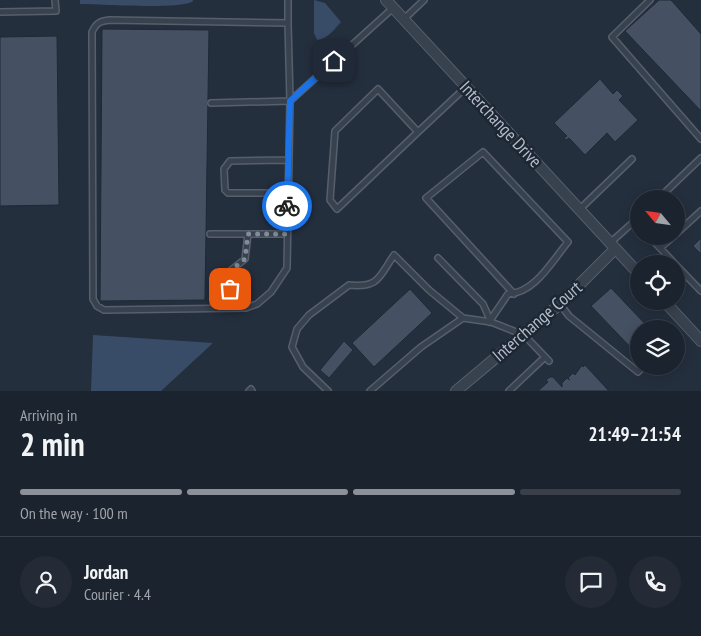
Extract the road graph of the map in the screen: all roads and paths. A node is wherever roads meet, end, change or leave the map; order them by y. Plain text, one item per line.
1 (55, 0) edge
2 (288, 0) edge
3 (424, 0) edge
4 (650, 0) edge
5 (390, 4) edge
6 (0, 12) edge
7 (404, 20) junction
8 (288, 23) junction
9 (466, 86) junction
10 (290, 101) junction
11 (211, 103) dead end
12 (418, 132) junction
13 (701, 139) edge
14 (701, 158) edge
15 (632, 159) dead end
16 (287, 160) junction
17 (667, 190) edge
18 (287, 193) junction
19 (580, 210) junction
20 (701, 211) edge
21 (685, 226) edge
22 (630, 228) edge
23 (210, 234) dead end
24 (248, 234) junction
25 (287, 234) junction
26 (657, 245) edge
27 (663, 245) edge
28 (613, 246) junction
29 (660, 248) junction
30 (667, 255) edge
31 (438, 258) dead end
32 (630, 264) edge
33 (685, 274) edge
34 (701, 291) edge
35 (514, 294) junction
36 (560, 304) junction
37 (231, 308) junction
38 (672, 310) edge
39 (463, 318) junction
40 (490, 321) junction
41 (524, 335) junction
42 (701, 341) edge
43 (630, 366) edge
44 (248, 391) edge
45 (252, 391) edge
46 (328, 391) edge
47 (370, 391) edge
48 (456, 391) edge
49 (509, 391) edge

1 - 6 lane
2 - 8 lane
3 - 7 lane
4 - 13 lane
5 - 7 street, Interchange Drive
5 - 10 lane
7 - 9 street, Interchange Drive
8 - 10 lane
8 - 37 lane
9 - 12 lane
9 - 19 street, Interchange Drive
10 - 11 lane
10 - 16 lane
12 - 12 lane
14 - 17 lane
15 - 19 lane
16 - 18 lane
16 - 18 lane
18 - 25 lane
19 - 28 street, Interchange Drive
20 - 21 lane
22 - 28 lane
23 - 24 lane
24 - 25 lane
24 - 37 lane
25 - 37 lane
26 - 29 lane
27 - 29 lane
28 - 32 street, Interchange Drive
28 - 36 street, Interchange Court
29 - 30 lane
31 - 40 lane
33 - 34 lane
35 - 35 lane
35 - 40 lane
36 - 41 street, Interchange Court
36 - 43 lane
38 - 42 street
39 - 40 lane
39 - 46 lane
39 - 47 lane
40 - 41 lane
41 - 48 street, Interchange Court
41 - 49 lane
44 - 45 lane

